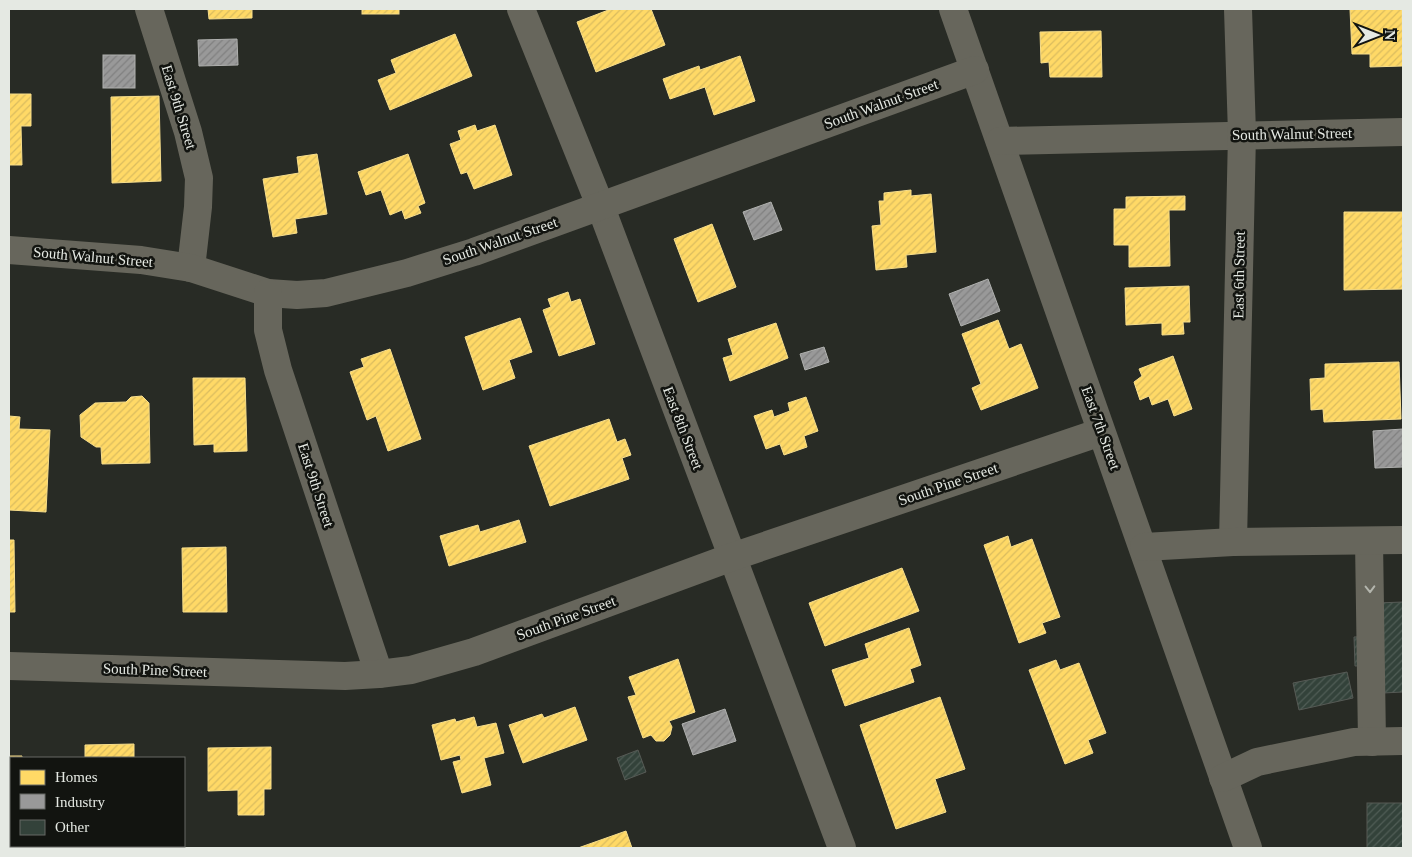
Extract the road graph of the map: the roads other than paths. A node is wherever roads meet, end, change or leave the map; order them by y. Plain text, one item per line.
1 (148, 9) edge
2 (520, 9) edge
3 (953, 9) edge
4 (1238, 9) edge
5 (975, 70) junction
6 (1403, 132) edge
7 (1242, 134) junction
8 (1000, 141) junction
9 (600, 205) junction
10 (9, 250) edge
11 (191, 268) junction
12 (268, 293) junction
13 (1101, 432) junction
14 (1403, 540) edge
15 (1369, 541) junction
16 (1233, 542) junction
17 (1144, 548) junction
18 (732, 557) junction
19 (9, 666) edge
20 (379, 674) junction
21 (1403, 741) edge
22 (1372, 742) junction
23 (1223, 778) junction
24 (842, 848) edge
25 (1248, 848) edge

1 - 11 street, East 9th Street
2 - 9 street, East 8th Street
3 - 5 street, East 7th Street
4 - 7 street, East 6th Street
5 - 8 street, East 7th Street
5 - 9 street, South Walnut Street
6 - 7 street, South Walnut Street
7 - 8 street, South Walnut Street
7 - 16 street, East 6th Street
8 - 13 street, East 7th Street
9 - 12 street, South Walnut Street
9 - 18 street, East 8th Street
10 - 11 street, South Walnut Street
11 - 12 street, South Walnut Street
12 - 20 street, East 9th Street
13 - 17 street, East 7th Street
13 - 18 street, South Pine Street
14 - 15 street
15 - 16 street
15 -> 22 street
16 - 17 street
17 - 23 street, East 7th Street
18 - 20 street, South Pine Street
18 - 24 street, East 8th Street
19 - 20 street, South Pine Street
21 - 22 street
22 - 23 street
23 - 25 street, East 7th Street

